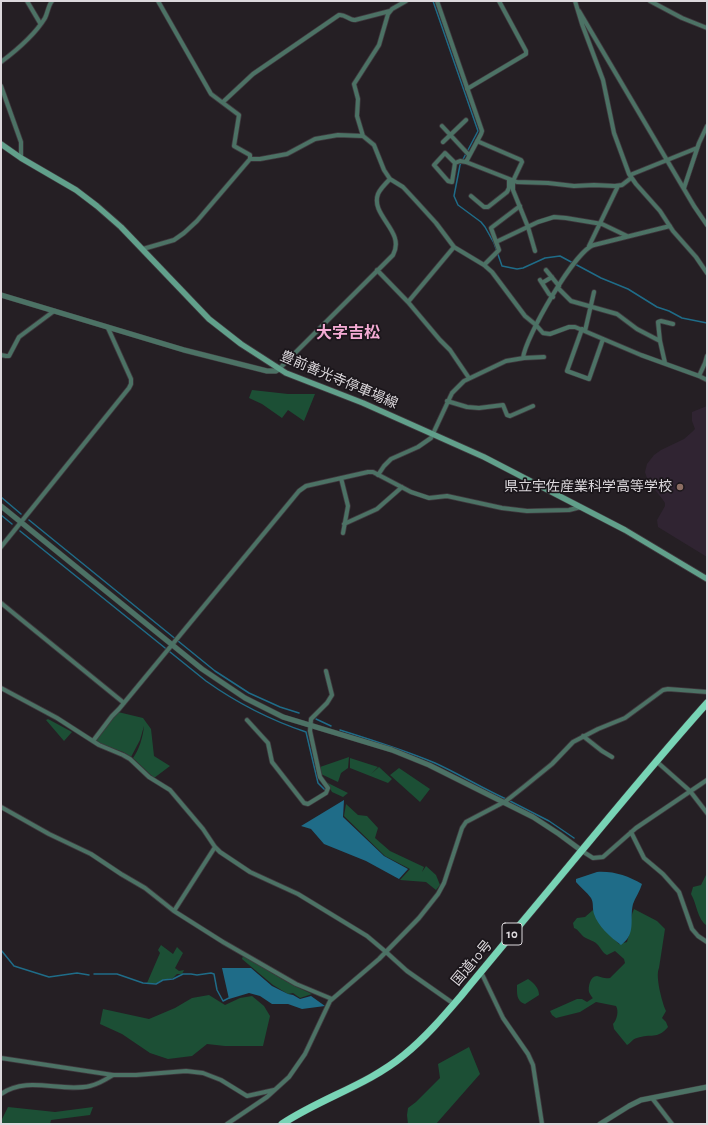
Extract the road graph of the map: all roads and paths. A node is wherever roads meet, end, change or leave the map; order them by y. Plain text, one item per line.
1 (27, 1) edge
2 (52, 1) edge
3 (158, 1) edge
4 (406, 1) edge
5 (437, 1) edge
6 (499, 1) edge
7 (574, 1) edge
8 (650, 1) edge
9 (577, 7) junction
10 (390, 12) junction
11 (40, 23) junction
12 (707, 28) edge
13 (1, 62) edge
14 (1, 86) edge
15 (467, 89) junction
16 (223, 102) junction
17 (466, 120) dead end
18 (442, 126) dead end
19 (707, 126) edge
20 (450, 135) junction
21 (363, 136) junction
22 (477, 141) junction
23 (443, 142) dead end
24 (1, 144) edge
25 (697, 148) junction
26 (469, 155) junction
27 (21, 158) junction
28 (250, 159) junction
29 (668, 160) junction
30 (466, 162) junction
31 (455, 163) junction
32 (630, 177) junction
33 (390, 179) junction
34 (509, 179) junction
35 (514, 181) junction
36 (618, 186) junction
37 (684, 188) junction
38 (471, 196) dead end
39 (520, 206) junction
40 (601, 224) junction
41 (707, 225) edge
42 (670, 226) junction
43 (528, 227) junction
44 (627, 236) junction
45 (496, 242) junction
46 (589, 247) junction
47 (454, 248) junction
48 (143, 249) junction
49 (535, 251) dead end
50 (484, 265) junction
51 (378, 270) junction
52 (546, 270) dead end
53 (707, 273) edge
54 (552, 277) junction
55 (558, 287) junction
56 (594, 292) dead end
57 (1, 295) edge
58 (553, 297) junction
59 (408, 302) junction
60 (591, 307) junction
61 (54, 311) junction
62 (672, 324) dead end
63 (536, 325) junction
64 (108, 328) junction
65 (583, 330) junction
66 (603, 339) junction
67 (660, 341) junction
68 (1, 355) edge
69 (544, 356) dead end
70 (707, 356) edge
71 (523, 358) junction
72 (665, 363) junction
73 (279, 369) junction
74 (699, 376) junction
75 (468, 378) junction
76 (707, 380) edge
77 (447, 401) junction
78 (533, 406) dead end
79 (432, 433) junction
80 (378, 475) junction
81 (341, 478) junction
82 (402, 487) junction
83 (1, 506) edge
84 (582, 507) junction
85 (21, 522) junction
86 (344, 524) junction
87 (343, 533) dead end
88 (1, 547) edge
89 (707, 580) edge
90 (1, 603) edge
91 (173, 645) junction
92 (326, 671) dead end
93 (1, 688) edge
94 (707, 692) edge
95 (124, 703) junction
96 (707, 703) edge
97 (247, 720) dead end
98 (310, 725) junction
99 (584, 736) junction
100 (93, 741) junction
101 (612, 757) dead end
102 (655, 761) junction
103 (707, 780) edge
104 (690, 791) junction
105 (505, 800) junction
106 (1, 807) edge
107 (707, 813) edge
108 (631, 832) junction
109 (215, 848) junction
110 (582, 851) junction
111 (174, 911) junction
112 (707, 942) edge
113 (386, 952) junction
114 (481, 972) junction
115 (332, 999) junction
116 (454, 1004) junction
117 (1, 1058) edge
118 (113, 1075) junction
119 (707, 1087) edge
120 (275, 1090) junction
121 (1, 1094) edge
122 (652, 1098) junction
123 (227, 1124) edge
124 (282, 1124) edge
125 (542, 1124) edge
126 (600, 1124) edge
127 (672, 1124) edge

1 - 11 street
2 - 11 street
3 - 16 street
4 - 10 street
5 - 15 street
6 - 15 street
7 - 9 street
8 - 12 street
9 - 29 street
9 - 32 street
10 - 16 street
10 - 21 street
11 - 13 street
14 - 27 street
15 - 22 street
16 - 28 street
17 - 20 street
18 - 20 street
19 - 25 street
20 - 23 street
20 - 26 street
21 - 28 street
21 - 33 street
22 - 26 street
22 - 35 street
24 - 27 main road, 豊前善光寺停車場線
25 - 29 street
25 - 37 street
26 - 30 street
27 - 48 main road, 豊前善光寺停車場線
28 - 48 street
29 - 32 street
29 - 37 street
30 - 31 street
30 - 34 street
31 - 31 street
32 - 36 street
32 - 42 street
33 - 47 street
33 - 51 street
34 - 35 street
34 - 38 street
35 - 36 street
35 - 39 street
36 - 40 street
37 - 41 street
39 - 43 street
39 - 45 street
40 - 43 street
40 - 44 street
40 - 46 street
42 - 44 street
42 - 53 street
43 - 45 street
43 - 49 street
44 - 46 street
45 - 50 street
46 - 55 street
47 - 50 street
47 - 59 street
48 - 73 main road, 豊前善光寺停車場線
50 - 63 street
51 - 59 street
51 - 73 street
52 - 54 street
54 - 55 street
54 - 58 street
55 - 58 street
55 - 60 street
56 - 60 street
57 - 61 street
58 - 63 street
59 - 75 street
60 - 65 street
60 - 67 street
61 - 64 street
61 - 68 street
62 - 67 street
63 - 65 street
63 - 71 street
64 - 73 street
64 - 85 street
65 - 66 street
65 - 66 street
66 - 72 street
67 - 72 street
69 - 71 street
70 - 74 street
71 - 75 street
72 - 74 street
73 - 79 main road, 豊前善光寺停車場線
74 - 76 street
75 - 77 street
77 - 78 street
77 - 79 street
79 - 80 street
79 - 84 main road, 豊前善光寺停車場線
80 - 81 street
80 - 82 street
81 - 86 street
81 - 91 street
82 - 84 street
82 - 86 street
83 - 85 street
84 - 89 main road, 豊前善光寺停車場線
85 - 88 street
85 - 91 street
86 - 87 street
90 - 95 street
91 - 95 street
91 - 98 street
92 - 98 street
93 - 100 street
94 - 99 street
95 - 100 street
96 - 102 highway, 国道10号 / 10
97 - 98 street
98 - 105 street
99 - 101 street
99 - 105 street
100 - 109 street
102 - 104 street
102 - 110 highway, 国道10号 / 10
103 - 104 street
104 - 107 street
104 - 108 street
105 - 110 street
105 - 113 street
106 - 111 street
108 - 110 street
108 - 112 street
109 - 111 street
109 - 113 street
110 - 114 highway, 国道10号 / 10
111 - 115 street
113 - 115 street
113 - 116 street
114 - 116 highway, 国道10号 / 10
114 - 125 street
115 - 120 street
116 - 124 highway, 国道10号 / 10
117 - 118 street
118 - 120 street
118 - 121 street
119 - 122 street
120 - 123 street
122 - 126 street
122 - 127 street

